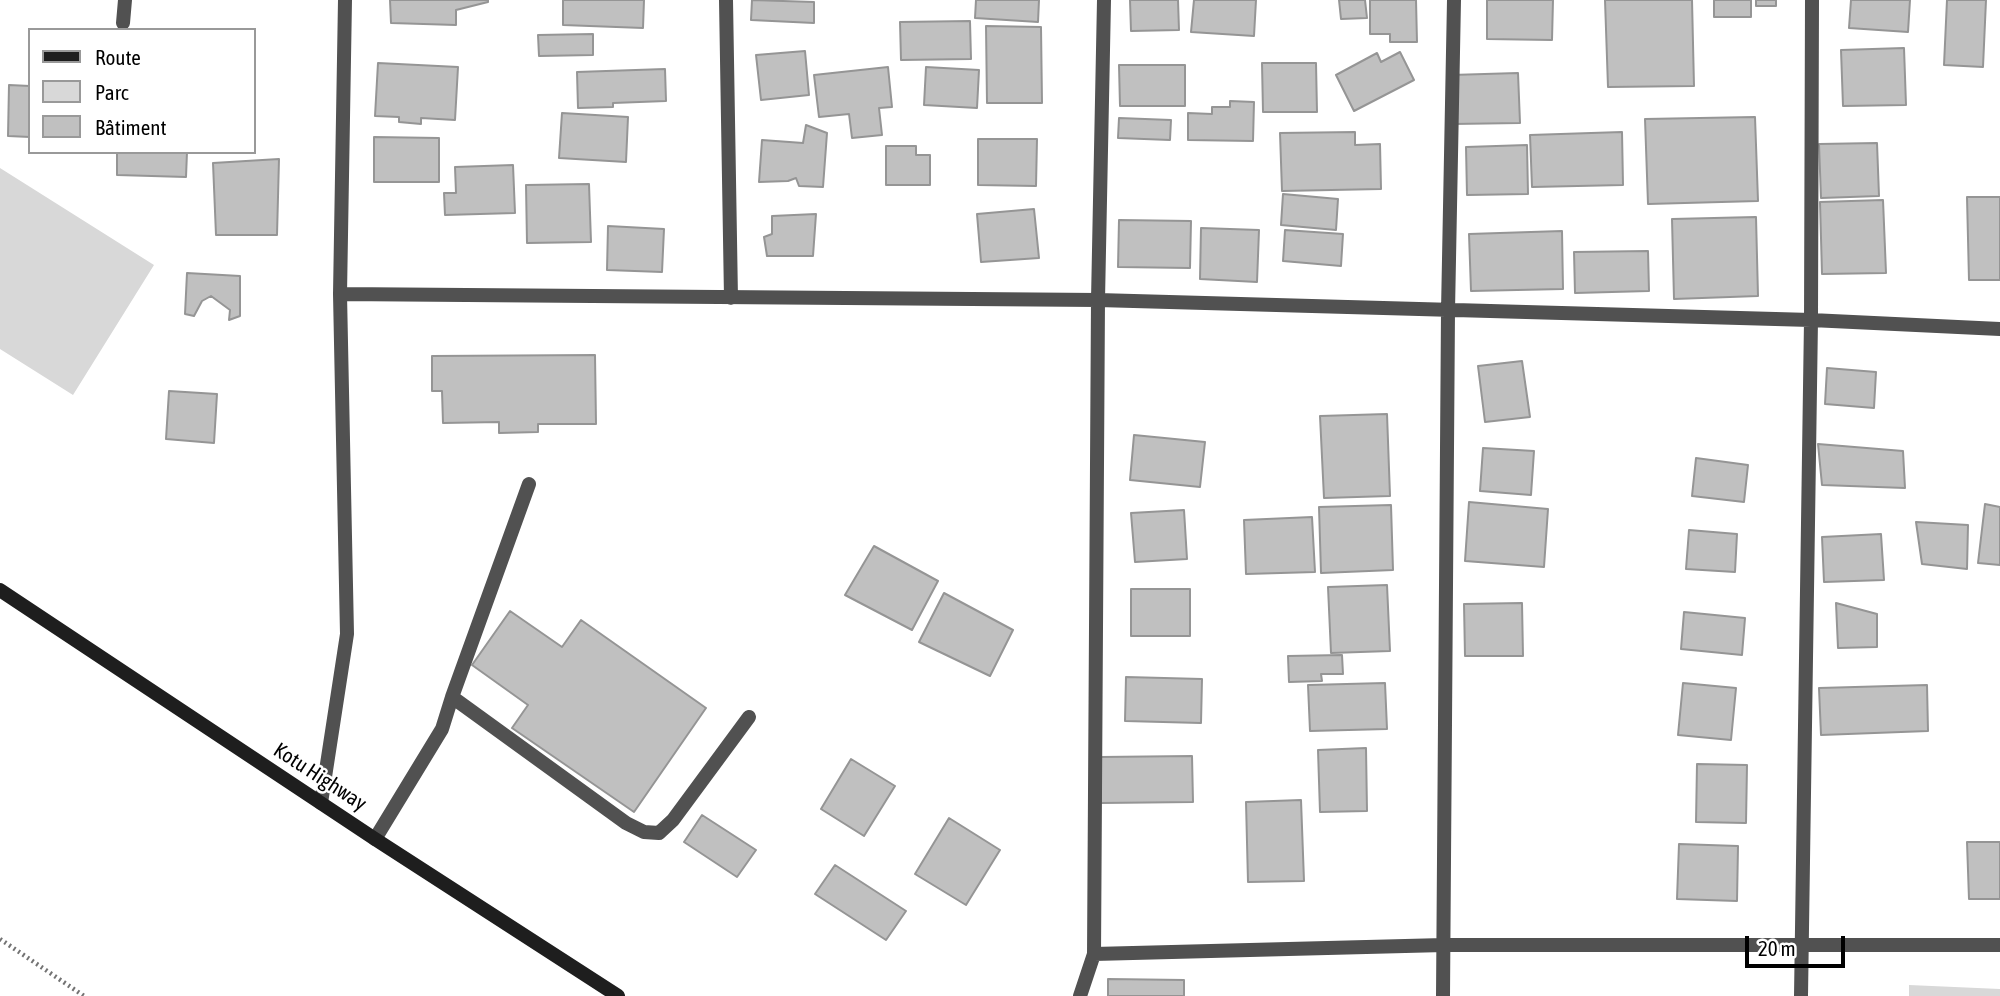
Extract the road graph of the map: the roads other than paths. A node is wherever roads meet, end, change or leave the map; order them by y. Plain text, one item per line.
1 (125, 0) edge
2 (345, 0) edge
3 (726, 0) edge
4 (1104, 0) edge
5 (1454, 0) edge
6 (1812, 0) edge
7 (123, 23) dead end
8 (340, 293) junction
9 (731, 298) junction
10 (1098, 300) junction
11 (1448, 311) junction
12 (1811, 320) junction
13 (2000, 329) edge
14 (529, 484) dead end
15 (0, 590) edge
16 (452, 697) junction
17 (749, 717) dead end
18 (321, 803) junction
19 (375, 839) junction
20 (1802, 944) junction
21 (1444, 945) junction
22 (2000, 945) edge
23 (1094, 954) junction
24 (618, 996) edge
25 (1080, 996) edge
26 (1443, 996) edge
27 (1801, 996) edge

1 - 7 street
2 - 8 street
3 - 9 street
4 - 10 street
5 - 11 street
6 - 12 street
8 - 9 street
8 - 18 street
9 - 10 street
10 - 11 street
10 - 23 street
11 - 12 street
11 - 21 street
12 - 13 street
12 - 20 street
14 - 16 street
15 - 18 street, Kotu Highway
16 - 17 street
16 - 19 street
18 - 19 street, Kotu Highway
19 - 24 street, Kotu Highway
20 - 21 street
20 - 22 street
20 - 27 street
21 - 23 street
21 - 26 street
23 - 25 street

